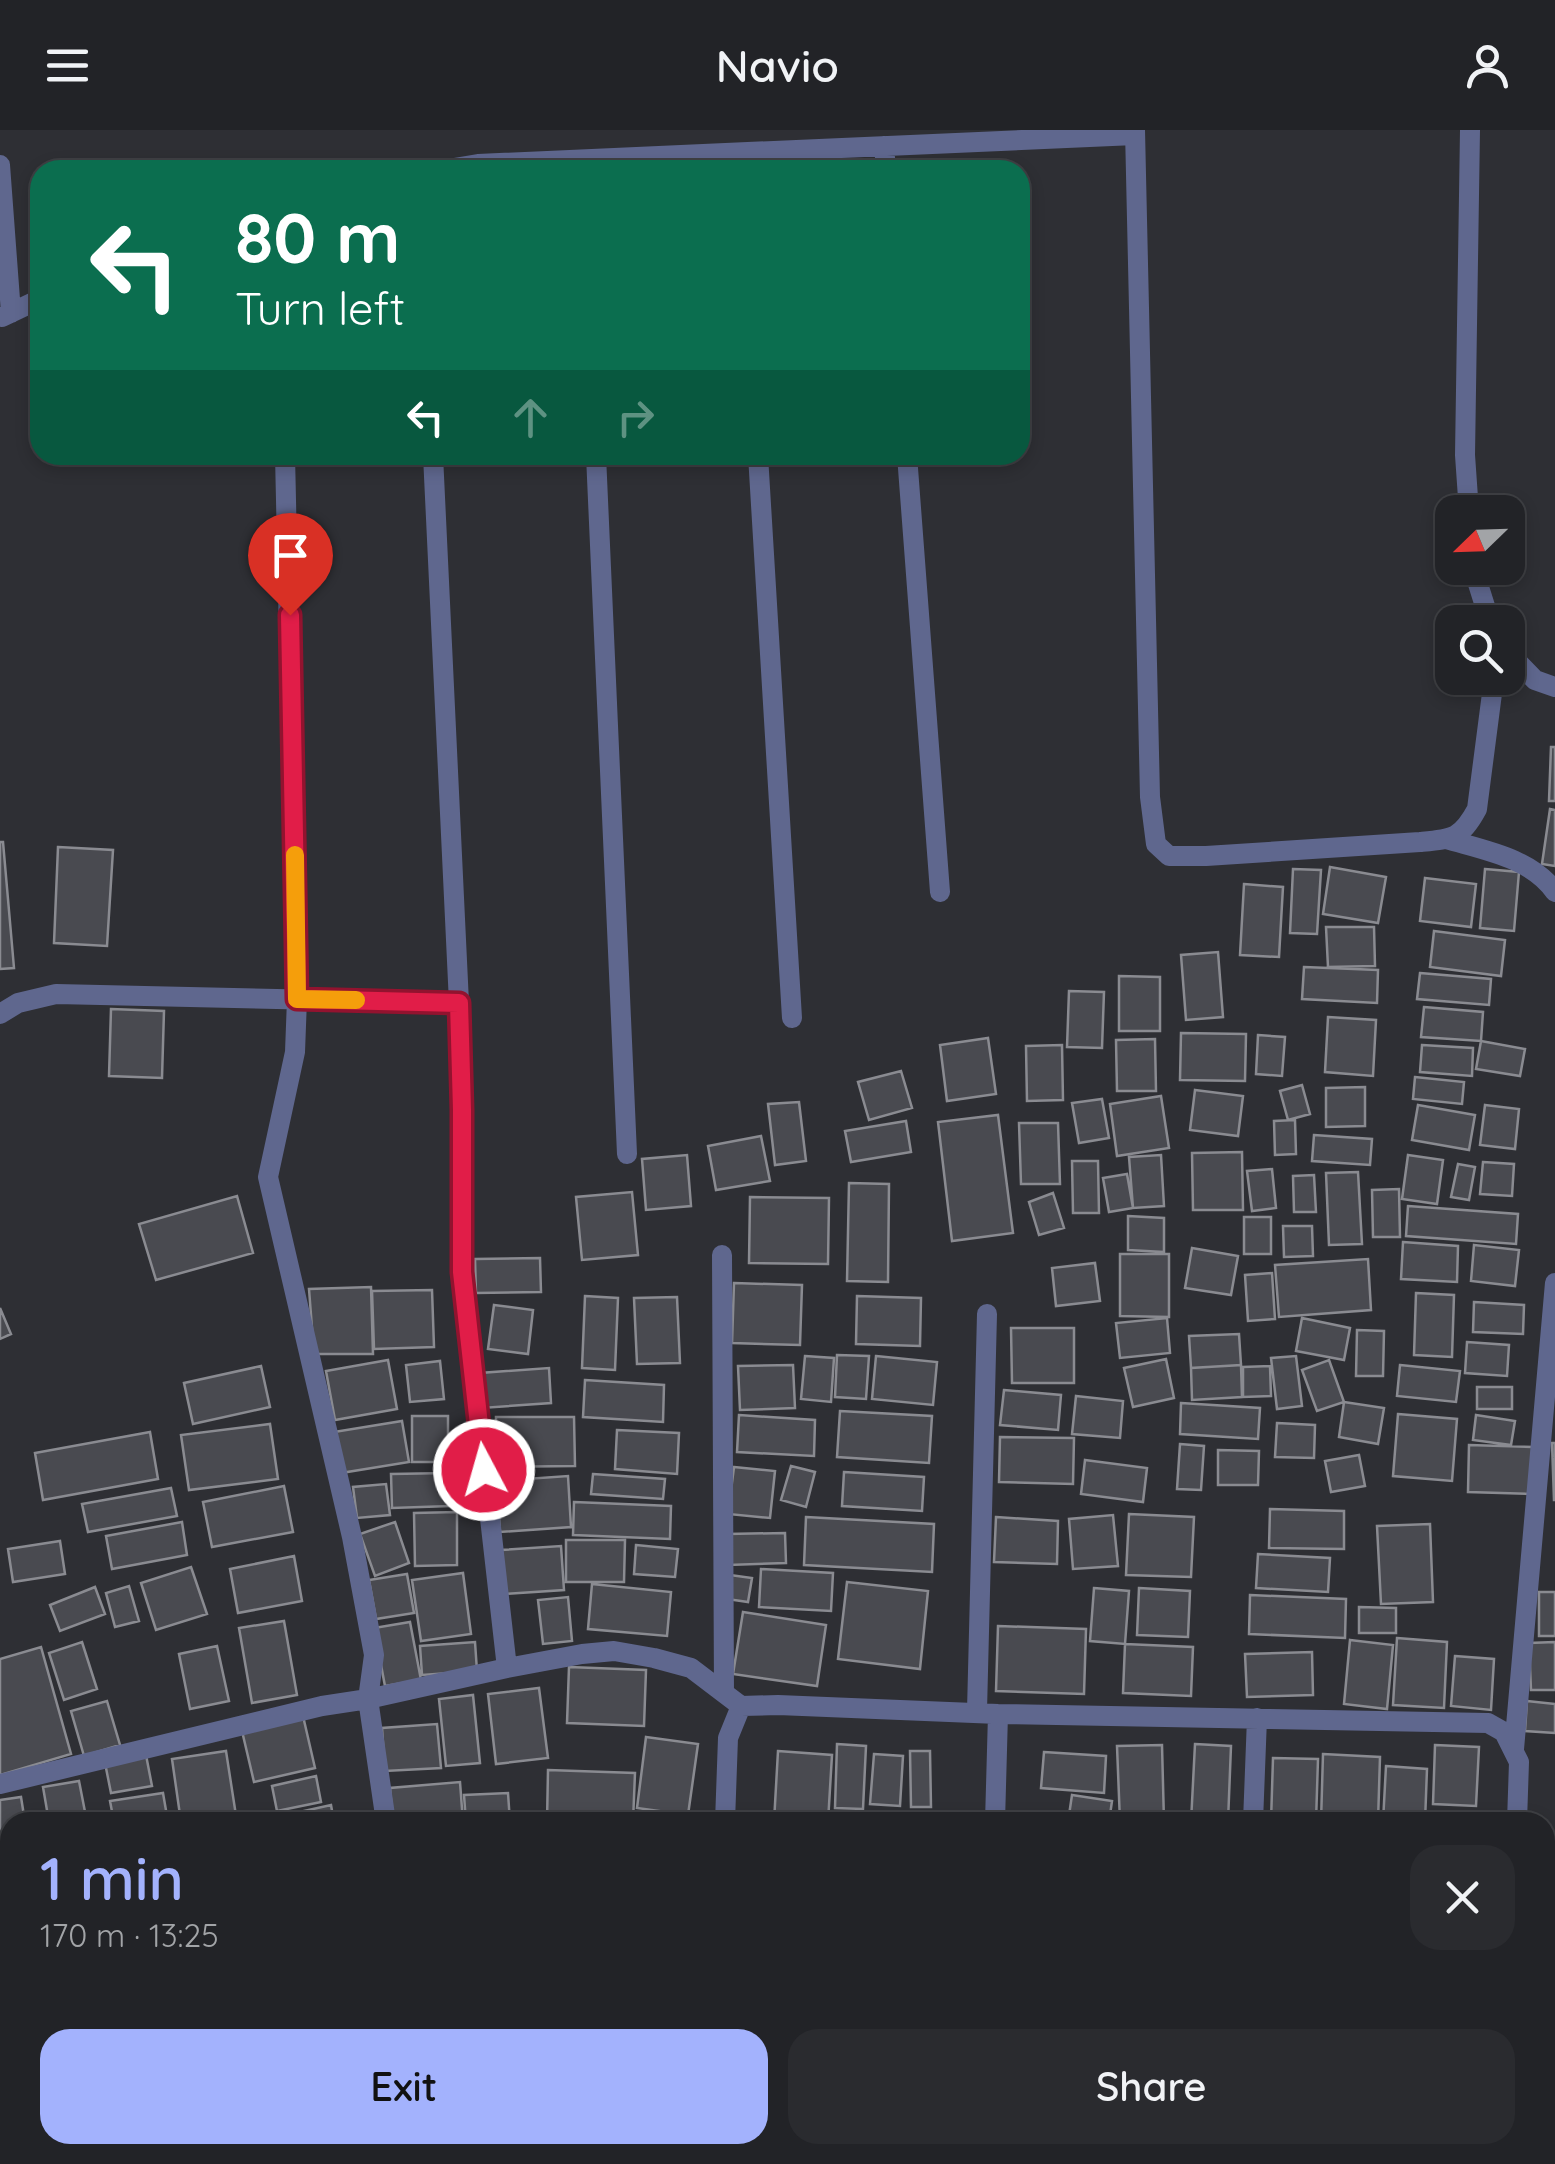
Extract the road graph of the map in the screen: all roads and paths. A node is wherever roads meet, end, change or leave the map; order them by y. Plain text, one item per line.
1 (1470, 130) edge
2 (1135, 132) edge
3 (915, 137) edge
4 (884, 146) junction
5 (750, 160) edge
6 (885, 160) edge
7 (0, 165) edge
8 (30, 304) edge
9 (6, 315) edge
10 (284, 465) edge
11 (433, 465) edge
12 (596, 465) edge
13 (759, 465) edge
14 (908, 465) edge
15 (1468, 495) edge
16 (1525, 670) edge
17 (1555, 687) edge
18 (1492, 695) edge
19 (1446, 839) junction
20 (940, 892) dead end
21 (1555, 892) edge
22 (297, 999) junction
23 (459, 1003) junction
24 (0, 1014) edge
25 (792, 1018) dead end
26 (627, 1154) dead end
27 (722, 1254) dead end
28 (1555, 1283) edge
29 (987, 1314) dead end
30 (507, 1668) junction
31 (368, 1699) junction
32 (733, 1699) junction
33 (987, 1712) junction
34 (1257, 1718) junction
35 (1514, 1749) junction
36 (0, 1784) edge
37 (385, 1812) edge
38 (726, 1812) edge
39 (994, 1812) edge
40 (1253, 1812) edge
41 (1517, 1812) edge

1 - 15 street
2 - 3 street
2 - 19 street
3 - 4 street
4 - 5 street
4 - 6 street
7 - 9 street
8 - 9 street
10 - 22 street
11 - 23 street
12 - 26 street
13 - 25 street
14 - 20 street
16 - 17 street
18 - 19 street
19 - 21 street
22 - 23 street
22 - 24 street
22 - 31 street
23 - 30 street
27 - 32 street
28 - 35 street
29 - 33 street
30 - 31 street
30 - 32 street
31 - 36 street
31 - 37 street
32 - 33 street
32 - 38 street
33 - 34 street
33 - 39 street
34 - 35 street
34 - 40 street
35 - 41 street

